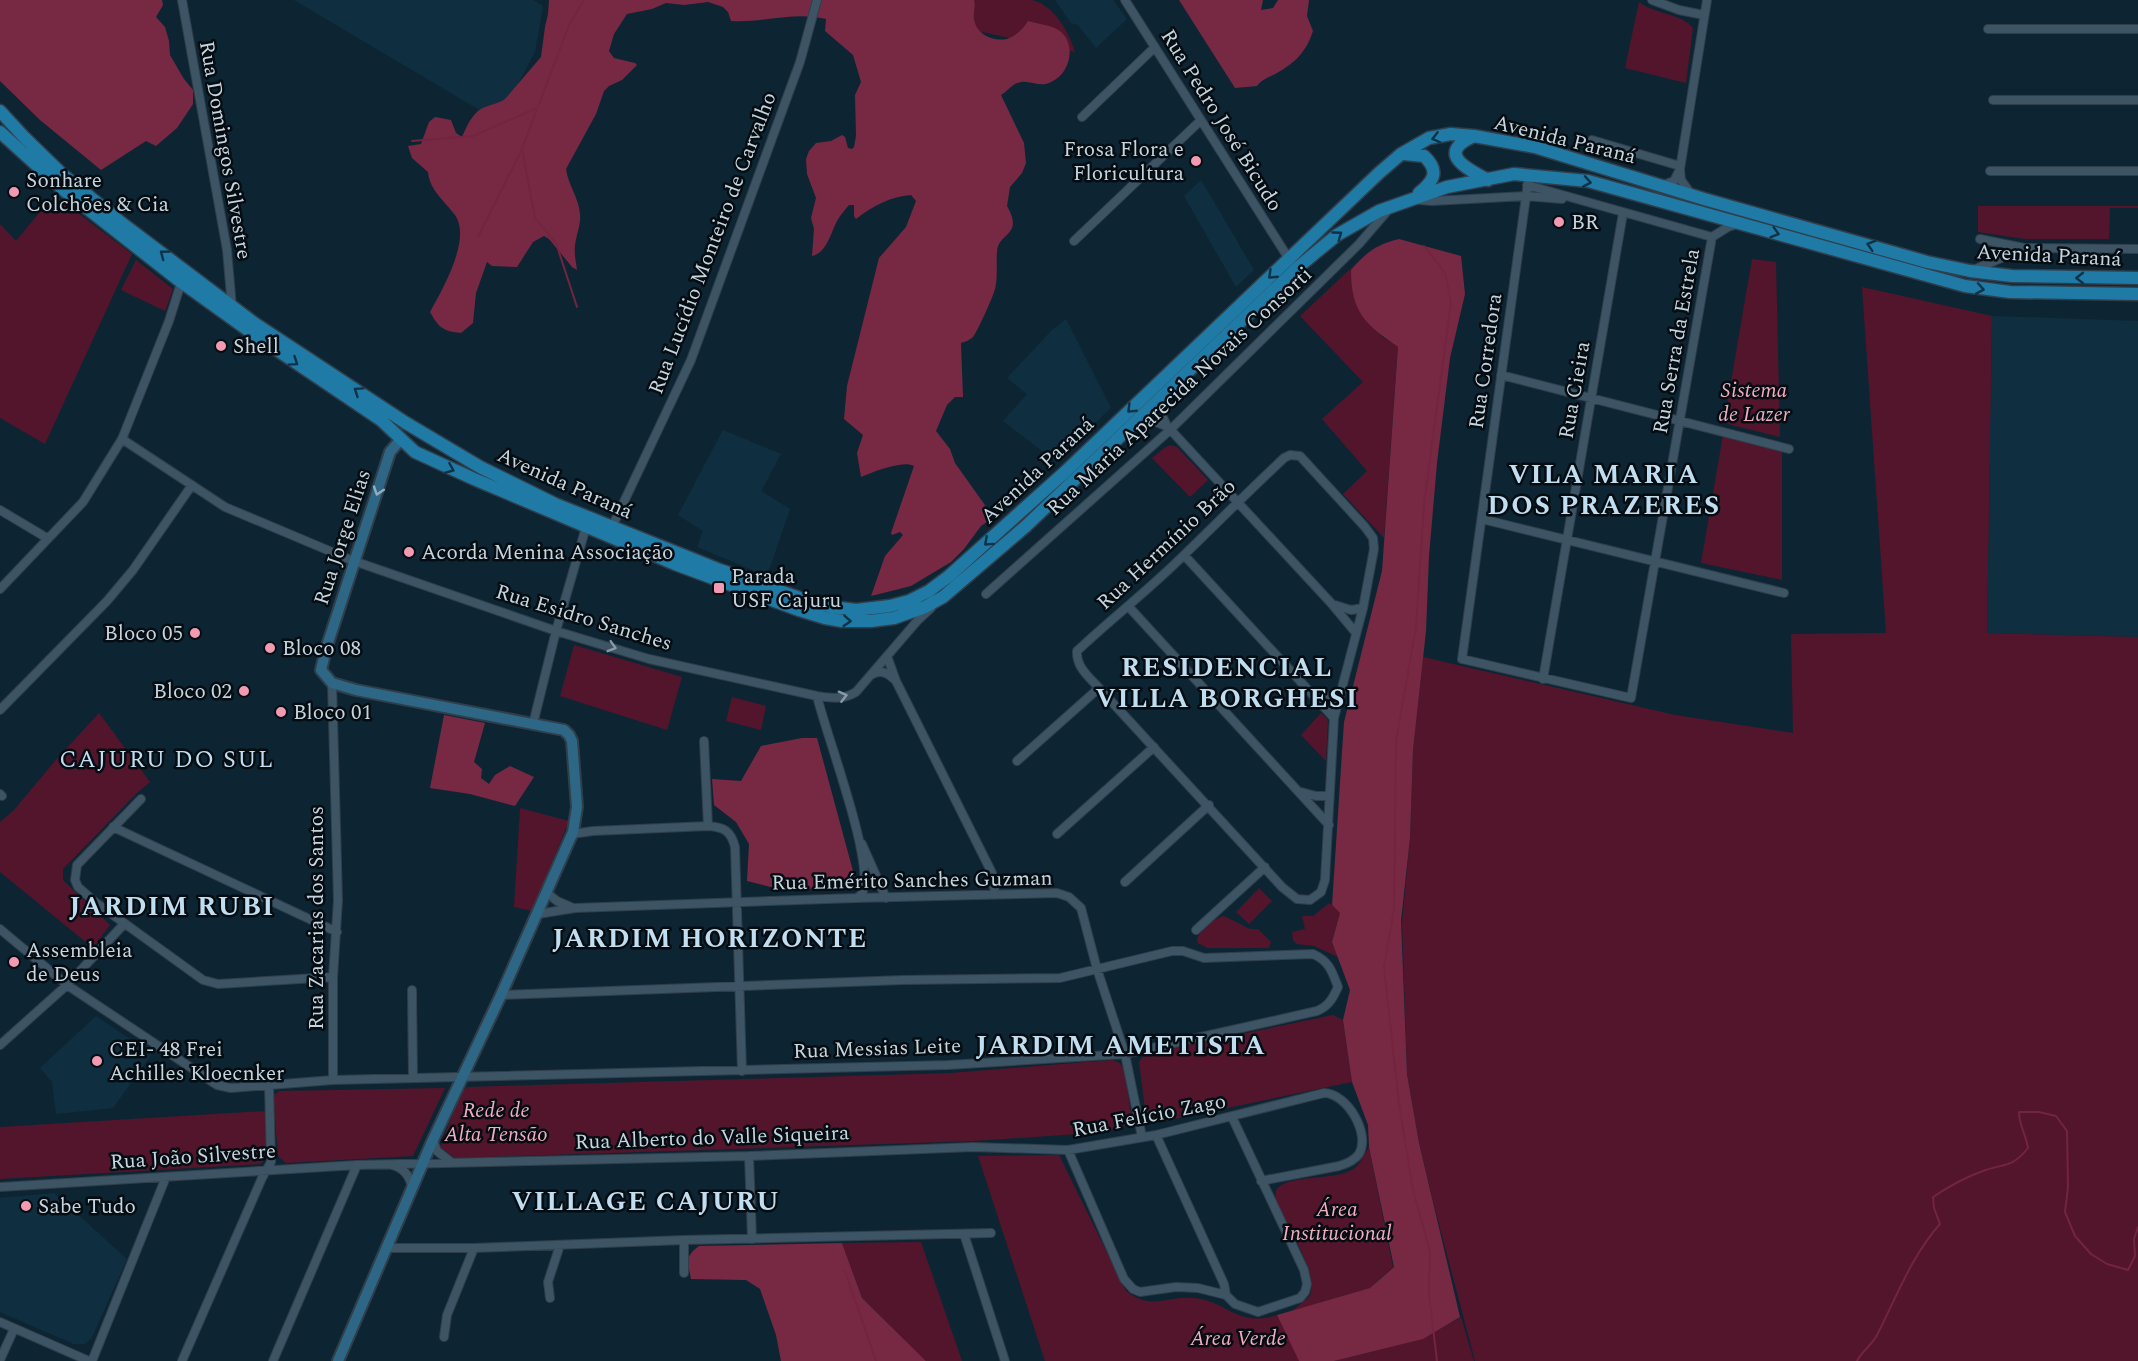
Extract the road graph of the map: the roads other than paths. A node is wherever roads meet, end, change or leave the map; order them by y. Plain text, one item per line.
1 (182, 0) edge
2 (817, 0) edge
3 (1125, 0) edge
4 (1652, 0) edge
5 (1707, 0) edge
6 (1704, 15) junction
7 (1988, 29) dead end
8 (2138, 29) edge
9 (1155, 47) junction
10 (1993, 100) dead end
11 (2138, 100) edge
12 (0, 111) edge
13 (1082, 117) dead end
14 (1200, 121) junction
15 (0, 132) edge
16 (1474, 136) junction
17 (1592, 141) dead end
18 (1401, 154) junction
19 (1680, 167) junction
20 (1990, 171) dead end
21 (2138, 171) edge
22 (1488, 180) junction
23 (1528, 180) junction
24 (1663, 186) junction
25 (1691, 194) junction
26 (1526, 196) junction
27 (1410, 199) junction
28 (1582, 201) junction
29 (1390, 207) junction
30 (1623, 213) junction
31 (1744, 224) junction
32 (1712, 237) junction
33 (1980, 239) dead end
34 (1074, 241) dead end
35 (2024, 248) junction
36 (2138, 249) edge
37 (1289, 259) junction
38 (185, 269) junction
39 (1970, 271) junction
40 (2138, 278) edge
41 (181, 282) junction
42 (2138, 294) edge
43 (232, 307) junction
44 (1501, 375) junction
45 (1162, 396) junction
46 (1591, 398) junction
47 (1680, 421) junction
48 (1135, 422) junction
49 (1169, 428) junction
50 (122, 439) junction
51 (401, 439) junction
52 (1788, 449) dead end
53 (480, 467) junction
54 (192, 485) junction
55 (1238, 502) junction
56 (0, 510) edge
57 (1482, 519) junction
58 (586, 527) junction
59 (612, 527) junction
60 (47, 538) junction
61 (1567, 539) junction
62 (1184, 555) junction
63 (355, 561) junction
64 (1655, 561) junction
65 (0, 589) edge
66 (1784, 592) dead end
67 (986, 594) dead end
68 (944, 597) junction
69 (1331, 603) junction
70 (1128, 606) junction
71 (1363, 608) junction
72 (556, 631) junction
73 (1356, 633) junction
74 (887, 656) junction
75 (870, 676) junction
76 (1543, 679) junction
77 (896, 681) junction
78 (332, 683) junction
79 (1099, 688) junction
80 (1309, 692) junction
81 (817, 696) junction
82 (1339, 696) junction
83 (0, 710) edge
84 (1334, 718) junction
85 (533, 724) junction
86 (704, 741) dead end
87 (1154, 747) junction
88 (1017, 761) dead end
89 (1297, 790) junction
90 (1329, 796) junction
91 (141, 799) dead end
92 (1209, 805) junction
93 (576, 822) junction
94 (1329, 825) junction
95 (708, 826) junction
96 (113, 827) junction
97 (594, 831) junction
98 (572, 834) junction
99 (1057, 834) dead end
100 (858, 835) junction
101 (1265, 867) junction
102 (1125, 882) dead end
103 (547, 893) junction
104 (996, 894) junction
105 (856, 898) junction
106 (886, 898) junction
107 (737, 902) junction
108 (575, 908) junction
109 (538, 914) junction
110 (124, 924) junction
111 (0, 929) edge
112 (1196, 930) dead end
113 (337, 932) junction
114 (1097, 969) junction
115 (333, 977) junction
116 (67, 985) junction
117 (740, 987) junction
118 (412, 990) dead end
119 (501, 995) junction
120 (0, 1045) edge
121 (1125, 1054) junction
122 (742, 1071) junction
123 (413, 1078) junction
124 (462, 1078) junction
125 (333, 1080) junction
126 (269, 1085) junction
127 (1232, 1117) junction
128 (1156, 1135) junction
129 (1142, 1137) junction
130 (433, 1140) junction
131 (973, 1147) joint
132 (1068, 1150) junction
133 (749, 1156) junction
134 (422, 1163) junction
135 (452, 1163) junction
136 (357, 1164) junction
137 (388, 1164) junction
138 (268, 1170) junction
139 (166, 1177) junction
140 (1261, 1181) junction
141 (0, 1187) edge
142 (412, 1188) junction
143 (991, 1233) dead end
144 (964, 1234) junction
145 (752, 1239) junction
146 (684, 1240) junction
147 (560, 1245) junction
148 (386, 1248) junction
149 (474, 1248) junction
150 (684, 1273) dead end
151 (1226, 1295) junction
152 (550, 1298) dead end
153 (0, 1322) edge
154 (14, 1329) junction
155 (444, 1337) dead end
156 (0, 1360) edge
157 (90, 1361) edge
158 (182, 1361) edge
159 (273, 1361) edge
160 (338, 1361) edge
161 (1005, 1361) edge

1 - 43 street, Rua Domingos Silvestre
2 - 59 street, Rua Lucídio Monteiro de Carvalho
3 - 9 street, Rua Pedro José Bicudo
4 - 6 street
5 - 6 street
6 - 19 street
7 - 8 street
9 - 13 street
9 - 14 street, Rua Pedro José Bicudo
10 - 11 street
38 -> 12 main road, Avenida Paraná
14 - 34 street
14 - 37 street, Rua Pedro José Bicudo
15 - 41 main road, Avenida Paraná
16 -> 18 main road, Avenida Paraná
16 - 22 main road
16 - 24 main road, Avenida Paraná
17 - 19 street
18 - 27 main road
18 - 37 main road, Avenida Paraná
19 - 24 street
19 - 25 street
20 - 21 street
22 - 23 main road, Avenida Paraná
22 - 27 main road, Avenida Paraná
23 - 26 street, Rua Corredora
23 - 28 street, Avenida Paraná
23 -> 31 main road, Avenida Paraná
24 - 25 main road, Avenida Paraná
39 -> 25 main road, Avenida Paraná
26 - 27 street, Avenida Paraná
26 - 28 street, Avenida Paraná
26 - 44 street, Rua Corredora
27 - 29 main road, Avenida Paraná
28 - 30 street, Avenida Paraná
45 -> 29 main road, Avenida Paraná
29 - 49 street, Rua Maria Aparecida Novais Consorti
30 - 32 street, Avenida Paraná
30 - 46 street, Rua Cieira
31 - 32 street
31 -> 42 main road, Avenida Paraná
32 - 47 street, Rua Serra da Estrela
33 - 35 street
35 - 36 street
35 - 39 street
37 -> 59 main road, Avenida Paraná
38 - 41 street
38 - 43 main road, Avenida Paraná
40 -> 39 main road, Avenida Paraná
41 - 50 street
41 -> 51 main road, Avenida Paraná
53 -> 43 main road, Avenida Paraná
44 - 46 street
44 - 57 street, Rua Corredora
45 - 48 main road, Avenida Paraná
45 - 49 street
46 - 47 street
46 - 61 street, Rua Cieira
47 - 52 street
47 - 64 street, Rua Serra da Estrela
48 - 49 street
48 - 68 main road, Avenida Paraná
49 - 55 street
49 - 67 street, Rua Maria Aparecida Novais Consorti
50 - 54 street, Rua Esidro Sanches
50 - 60 street
51 - 53 main road
51 -> 58 main road, Avenida Paraná
51 -> 63 street, Rua Jorge Elias
53 - 59 main road, Avenida Paraná
54 - 63 street, Rua Esidro Sanches
54 - 83 street
55 - 62 street, Rua Hermínio Brão
55 - 69 street
55 - 71 street, Rua Hermínio Brão
56 - 60 street
57 - 61 street
57 - 76 street, Rua Corredora
58 -> 68 main road, Avenida Paraná
58 - 72 street
60 - 65 street
61 - 64 street
61 - 76 street, Rua Cieira
62 - 70 street, Rua Hermínio Brão
62 - 80 street
63 - 72 street, Rua Esidro Sanches
63 - 78 street, Rua Jorge Elias
64 - 66 street
64 - 76 street, Rua Serra da Estrela
68 - 74 street, Rua Esidro Sanches
69 - 71 street
69 - 73 street
70 - 79 street, Rua Hermínio Brão
70 - 89 street
71 - 73 street
72 -> 81 street, Rua Esidro Sanches
72 - 85 street
73 - 82 street
74 - 75 street, Rua Esidro Sanches
74 - 77 street
75 - 77 street
81 -> 75 street, Rua Esidro Sanches
77 - 104 street
78 - 85 street
78 - 113 street, Rua Zacarias dos Santos
79 - 87 street
79 - 88 street
80 - 82 street
80 - 84 street
81 - 100 street
82 - 84 street
84 - 90 street
85 - 93 street
86 - 95 street
87 - 92 street
87 - 99 street
89 - 90 street
89 - 94 street
90 - 94 street
91 - 96 street
92 - 101 street
92 - 102 street
93 - 97 street
93 - 98 street
94 - 101 street
95 - 97 street
95 - 107 street
96 - 110 street
96 - 113 street
97 - 98 street
98 - 103 street
100 - 105 street
100 - 106 street
101 - 112 street
103 - 108 street, Rua Emérito Sanches Guzman
103 - 109 street
104 - 106 street, Rua Emérito Sanches Guzman
104 - 114 street, Rua Emérito Sanches Guzman
105 - 106 street, Rua Emérito Sanches Guzman
105 - 107 street, Rua Emérito Sanches Guzman
107 - 108 street, Rua Emérito Sanches Guzman
107 - 117 street
108 - 109 street, Rua Emérito Sanches Guzman
109 - 119 street
110 - 115 street
110 - 116 street
111 - 116 street, Rua Messias Leite
113 - 115 street, Rua Zacarias dos Santos
114 - 117 street
114 - 121 street, Rua Emérito Sanches Guzman
114 - 121 street, Rua Messias Leite
115 - 125 street, Rua Zacarias dos Santos
116 - 120 street
116 - 126 street, Rua Messias Leite
117 - 119 street
117 - 122 street
118 - 123 street
119 - 124 street
121 - 122 street, Rua Messias Leite
121 - 129 street, Rua Emérito Sanches Guzman
122 - 124 street, Rua Messias Leite
123 - 124 street, Rua Messias Leite
123 - 125 street, Rua Messias Leite
124 - 130 street
125 - 126 street, Rua Messias Leite
126 - 138 street
127 - 128 street, Rua Felício Zago
127 - 140 street
127 - 140 street, Rua Felício Zago
128 - 129 street, Rua Felício Zago
128 - 151 street
129 - 132 street, Rua Felício Zago
130 - 134 street
130 - 135 street
131 - 132 street, Rua Felício Zago
131 - 133 street, Rua Alberto do Valle Siqueira
132 - 151 street
133 - 135 street, Rua Alberto do Valle Siqueira
133 - 145 street
134 - 135 street, Rua Alberto do Valle Siqueira
134 - 137 street, Rua João Silvestre
134 - 142 street
136 - 137 street, Rua João Silvestre
136 - 138 street, Rua João Silvestre
136 - 159 street
137 - 142 street
138 - 139 street, Rua João Silvestre
138 - 158 street
139 - 141 street, Rua João Silvestre
139 - 157 street
140 - 151 street
142 - 148 street
143 - 144 street
144 - 145 street
144 - 161 street
145 - 146 street
146 - 147 street
146 - 150 street
147 - 149 street
147 - 152 street
148 - 149 street
148 - 160 street
149 - 155 street
153 - 154 street
154 - 156 street
154 - 157 street

